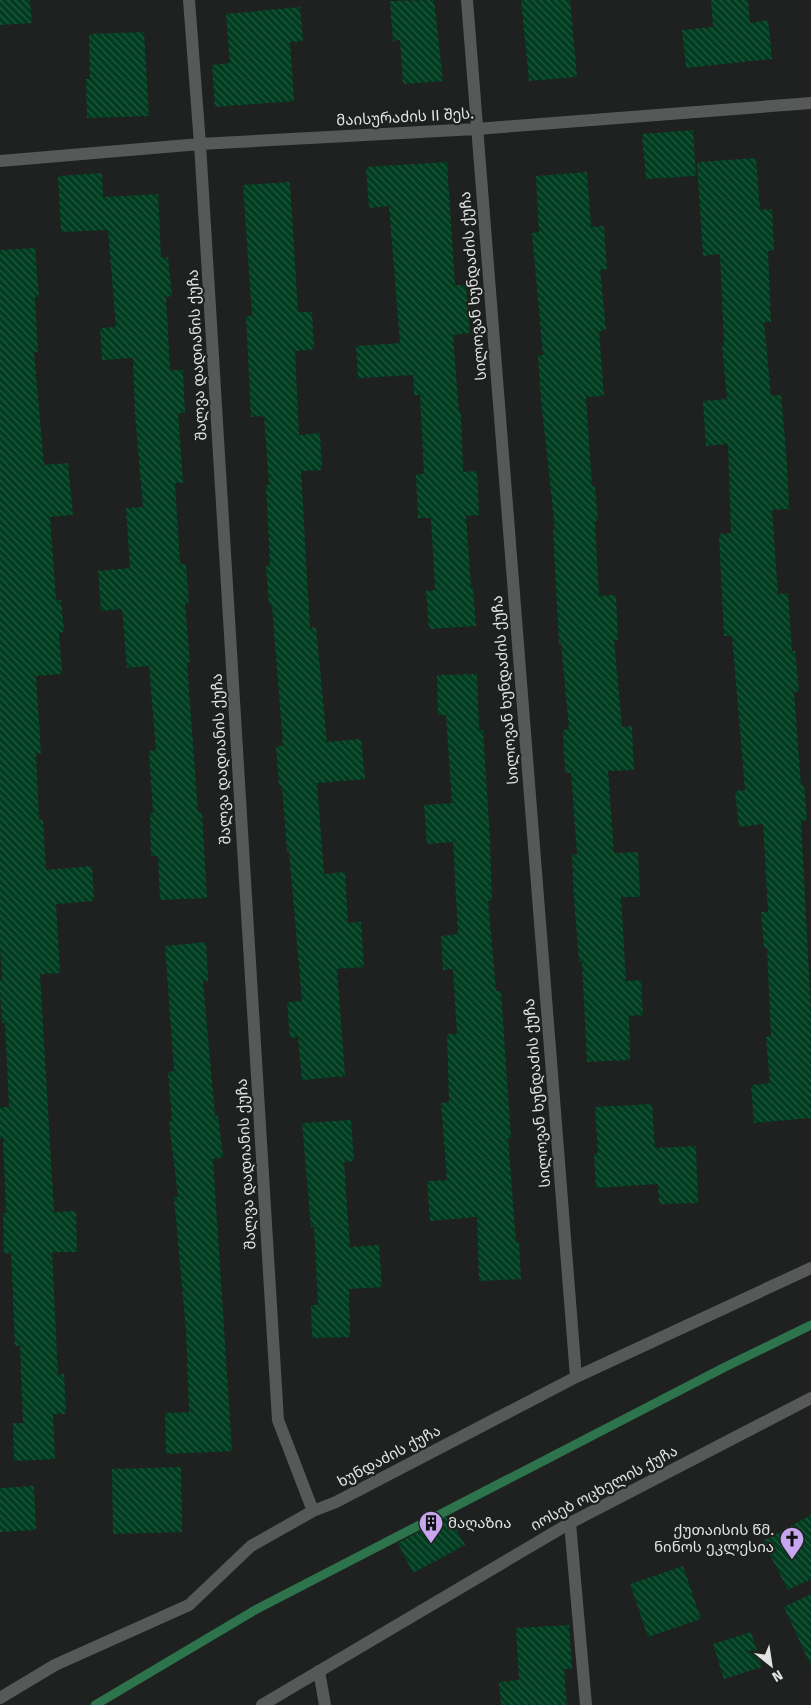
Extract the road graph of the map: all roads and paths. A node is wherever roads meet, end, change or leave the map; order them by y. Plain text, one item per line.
1 (188, 0) edge
2 (467, 0) edge
3 (811, 103) edge
4 (476, 129) junction
5 (200, 144) junction
6 (0, 161) edge
7 (811, 1268) edge
8 (576, 1377) junction
9 (811, 1398) edge
10 (313, 1511) junction
11 (570, 1522) junction
12 (319, 1671) junction
13 (0, 1698) edge
14 (262, 1705) edge
15 (325, 1705) edge
16 (586, 1705) edge

1 - 5 street, შალვა დადიანის ქუჩა
2 - 4 street, სილოვან ხუნდაძის ქუჩა
3 - 4 street, მაისურაძის II შეს.
4 - 5 street, მაისურაძის II შეს.
4 - 8 street, სილოვან ხუნდაძის ქუჩა
5 - 6 street, მაისურაძის II შეს.
5 - 10 street, შალვა დადიანის ქუჩა
7 - 8 street, ხუნდაძის ქუჩა
8 - 10 street, ხუნდაძის ქუჩა
9 - 11 street, იოსებ ოცხელის ქუჩა
10 - 13 street, ხუნდაძის ქუჩა
11 - 12 street, იოსებ ოცხელის ქუჩა
11 - 16 street
12 - 14 street, იოსებ ოცხელის ქუჩა
12 - 15 street

